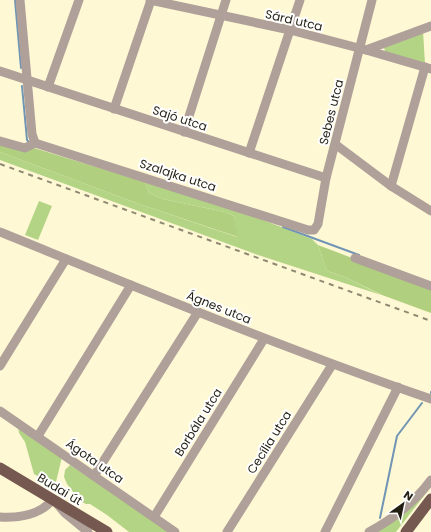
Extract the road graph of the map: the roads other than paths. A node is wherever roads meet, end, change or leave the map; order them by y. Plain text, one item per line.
1 (20, 0) edge
2 (79, 0) edge
3 (151, 0) edge
4 (226, 0) edge
5 (300, 0) edge
6 (372, 0) edge
7 (220, 16) junction
8 (431, 26) edge
9 (290, 30) junction
10 (363, 49) junction
11 (428, 68) edge
12 (0, 71) edge
13 (26, 80) junction
14 (48, 87) junction
15 (114, 109) junction
16 (184, 132) junction
17 (0, 141) edge
18 (335, 144) junction
19 (33, 145) junction
20 (249, 154) junction
21 (326, 178) junction
22 (391, 186) junction
23 (431, 212) edge
24 (314, 230) joint
25 (0, 232) edge
26 (355, 258) dead end
27 (66, 259) junction
28 (131, 285) junction
29 (431, 286) edge
30 (198, 312) junction
31 (264, 339) junction
32 (332, 365) junction
33 (0, 366) edge
34 (398, 387) junction
35 (431, 399) edge
36 (0, 411) edge
37 (38, 436) junction
38 (0, 468) edge
39 (94, 476) junction
40 (431, 480) edge
41 (431, 499) edge
42 (53, 500) junction
43 (0, 517) edge
44 (154, 517) junction
45 (88, 532) edge
46 (107, 532) edge
47 (175, 532) edge
48 (227, 532) edge
49 (325, 532) edge
50 (369, 532) edge
51 (406, 532) edge

1 - 13 street
2 - 14 street
3 - 7 street, Sárd utca
3 - 15 street
4 - 7 street
5 - 9 street
6 - 10 street, Sebes utca
7 - 9 street, Sárd utca
7 - 16 street
8 - 10 street
9 - 10 street, Sárd utca
9 - 20 street
10 - 11 street, Sárd utca
10 - 18 street, Sebes utca
11 - 22 street
12 - 13 street, Sajó utca
13 - 14 street, Sajó utca
13 - 19 street
14 - 15 street, Sajó utca
15 - 16 street, Sajó utca
16 - 20 street, Sajó utca
17 - 19 street, Szalajka utca
18 - 21 street, Sebes utca
18 - 22 street
19 - 24 street, Szalajka utca
20 - 21 street, Sajó utca
21 - 24 street, Sebes utca
22 - 23 street
25 - 27 street, Ágnes utca
26 - 29 street
27 - 28 street, Ágnes utca
27 - 33 street
28 - 30 street, Ágnes utca
28 - 37 street
30 - 31 street, Ágnes utca
30 - 39 street
31 - 32 street, Ágnes utca
31 - 44 street, Borbála utca
32 - 34 street, Ágnes utca
32 - 48 street, Cecília utca
34 - 35 street, Ágnes utca
34 - 49 street
36 - 37 street, Ágota utca
37 - 39 street, Ágota utca
38 - 42 main road, Budai út
39 - 44 street, Ágota utca
40 - 50 street
41 - 51 main road
42 - 43 street
42 - 45 street
42 - 46 main road, Budai út
44 - 47 street, Ágota utca

